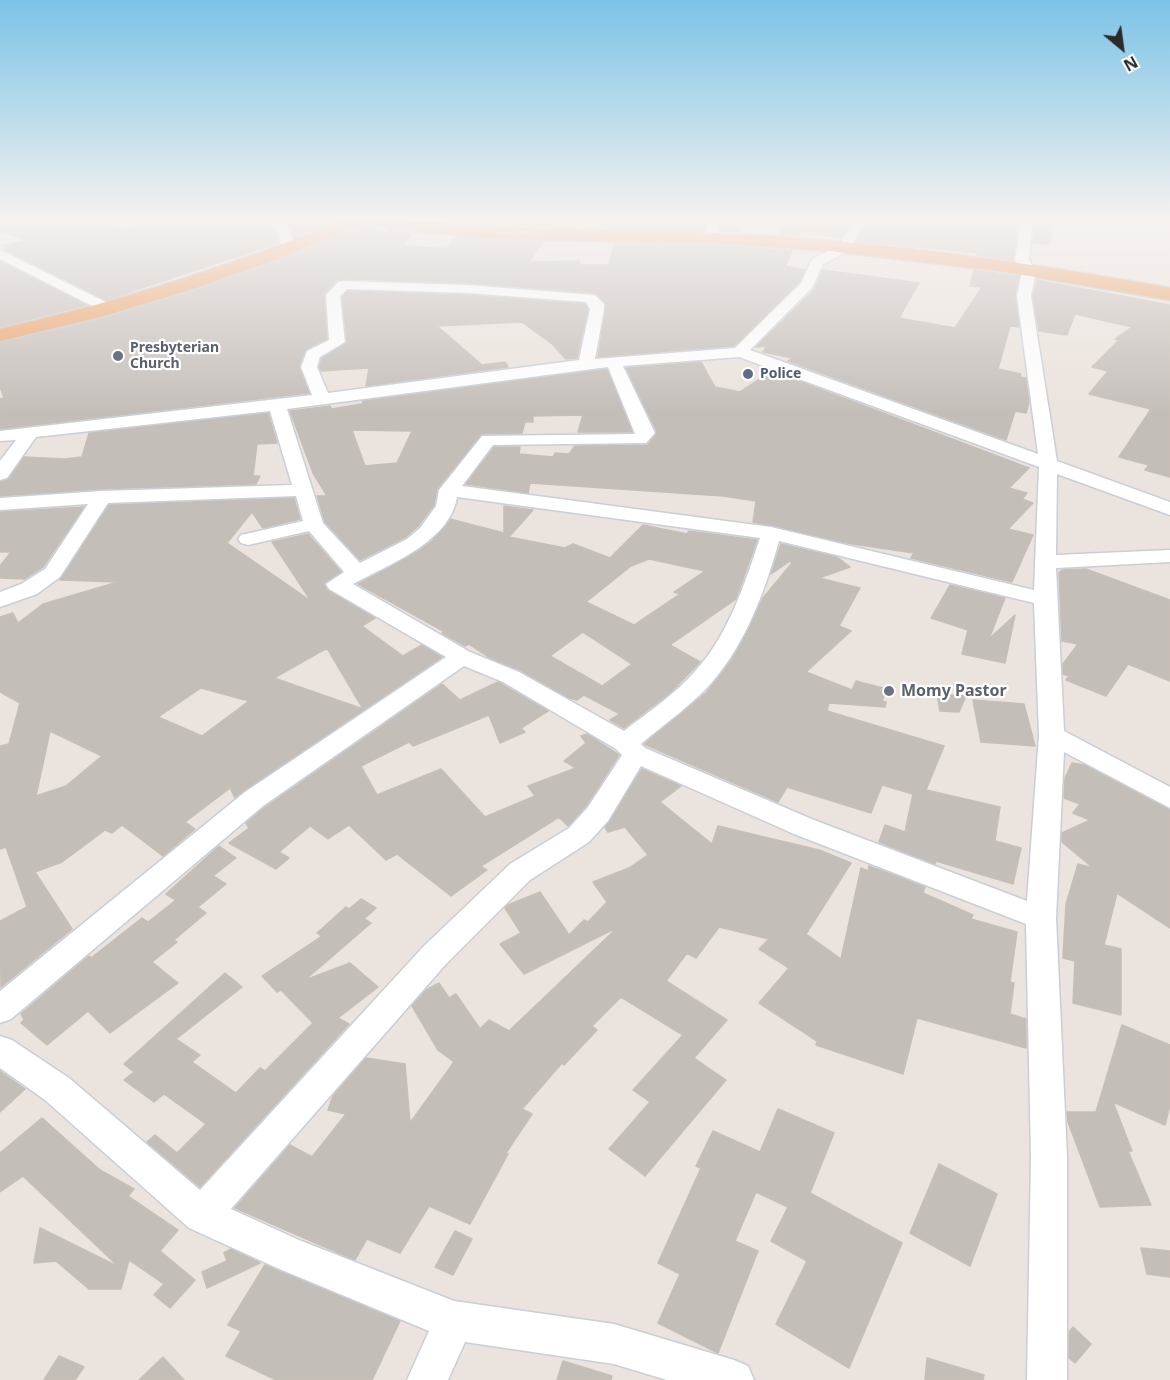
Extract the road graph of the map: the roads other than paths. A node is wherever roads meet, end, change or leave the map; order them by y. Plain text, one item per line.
1 (56, 283) edge
2 (193, 283) edge
3 (808, 283) edge
4 (1027, 283) edge
5 (1105, 283) edge
6 (1170, 294) edge
7 (109, 309) junction
8 (0, 335) edge
9 (740, 352) junction
10 (613, 361) junction
11 (586, 364) junction
12 (321, 398) junction
13 (277, 405) junction
14 (30, 433) junction
15 (0, 436) edge
16 (1048, 463) junction
17 (0, 474) edge
18 (304, 490) junction
19 (449, 490) junction
20 (102, 497) junction
21 (0, 504) edge
22 (1170, 509) edge
23 (314, 524) junction
24 (771, 533) junction
25 (248, 539) dead end
26 (1170, 556) edge
27 (1044, 562) junction
28 (357, 573) junction
29 (1045, 599) junction
30 (0, 600) edge
31 (462, 657) junction
32 (1052, 735) junction
33 (631, 749) junction
34 (1170, 799) edge
35 (1041, 918) junction
36 (0, 1010) edge
37 (0, 1050) edge
38 (202, 1215) junction
39 (454, 1321) junction
40 (427, 1380) edge
41 (734, 1380) edge
42 (1047, 1380) edge

1 - 7 street
2 - 7 highway
3 - 9 street
4 - 16 street
5 - 6 highway
7 - 8 highway
9 - 10 street
9 - 16 street
10 - 11 street
10 - 19 street
11 - 12 street
11 - 12 street
12 - 13 street
13 - 14 street
13 - 18 street
14 - 15 street
14 - 17 street
16 - 22 street
16 - 27 street
18 - 20 street
18 - 23 street
19 - 24 street
19 - 28 street
20 - 21 street
20 - 30 street
23 - 25 street
23 - 28 street
24 - 29 street
24 - 33 street
26 - 27 street
27 - 29 street
28 - 31 street
29 - 32 street
31 - 33 street
31 - 36 street
32 - 34 street
32 - 35 street
33 - 35 street
33 - 38 street
35 - 42 street
37 - 38 street
38 - 39 street
39 - 40 street
39 - 41 street

